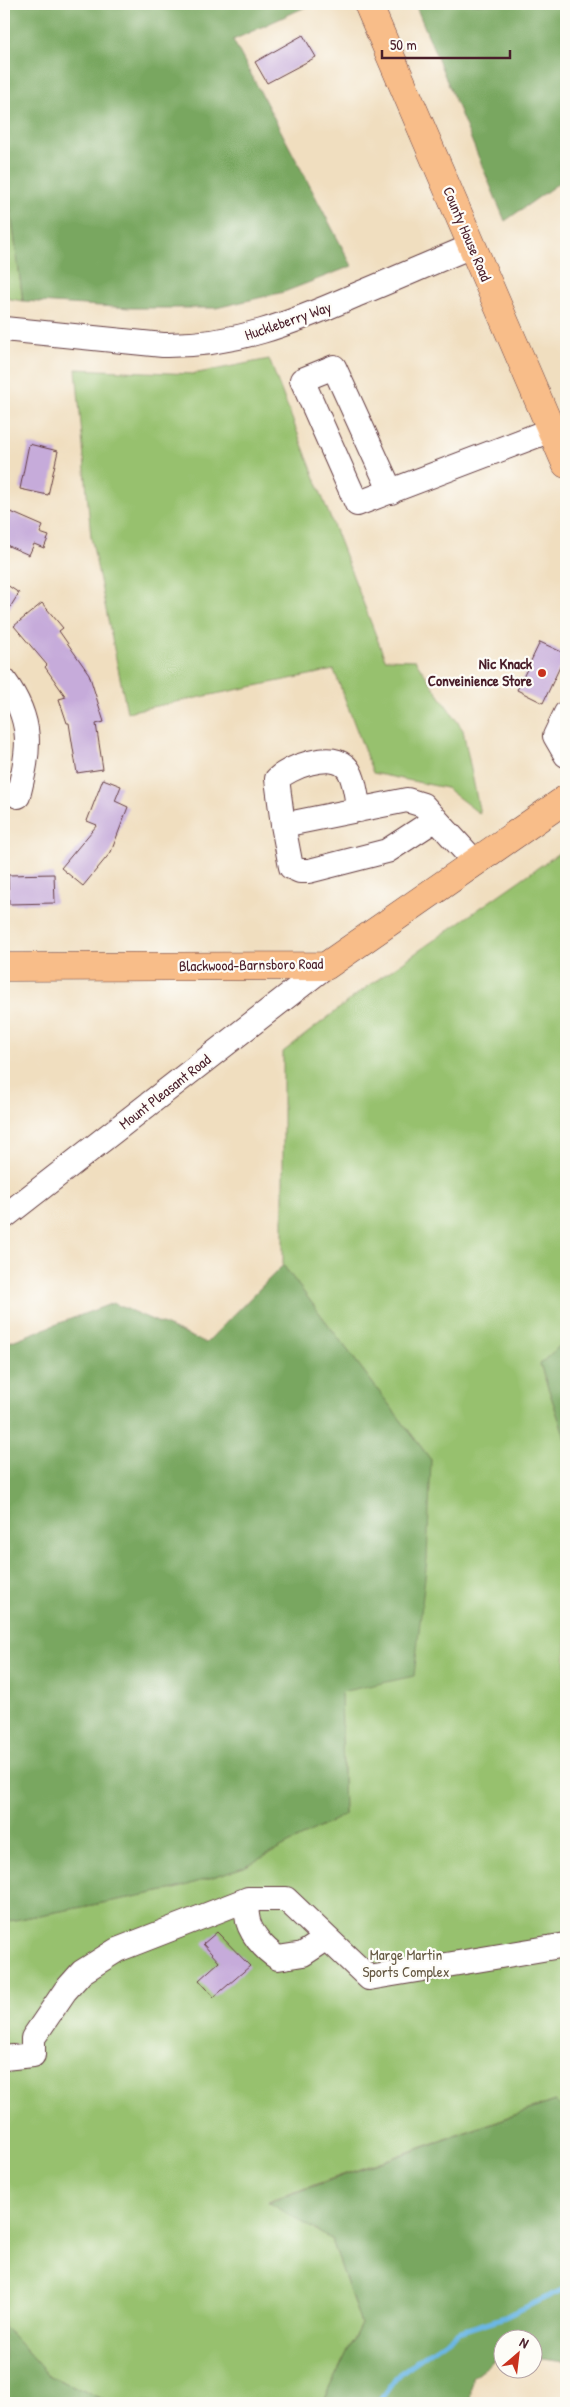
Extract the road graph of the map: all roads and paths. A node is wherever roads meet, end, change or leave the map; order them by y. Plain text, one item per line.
1 (368, 4) edge
2 (472, 246) junction
3 (4, 329) edge
4 (551, 430) junction
5 (566, 464) edge
6 (391, 492) junction
7 (4, 680) edge
8 (566, 713) edge
9 (566, 755) edge
10 (18, 796) dead end
11 (566, 799) edge
12 (359, 810) junction
13 (436, 819) junction
14 (283, 825) junction
15 (475, 862) junction
16 (326, 966) junction
17 (4, 967) edge
18 (4, 1216) edge
19 (248, 1899) junction
20 (326, 1939) junction
21 (566, 1945) edge
22 (4, 2058) edge

1 - 2 main road, County House Road
2 - 3 street, Huckleberry Way
2 - 4 main road, County House Road
4 - 5 main road, County House Road
4 - 6 street
6 - 6 street
7 - 10 street
8 - 9 street
11 - 15 main road, Blackwood-Barnsboro Road
12 - 13 street
12 - 14 street
12 - 14 street
13 - 14 street
13 - 15 street
15 - 16 main road, Blackwood-Barnsboro Road
16 - 17 main road, Blackwood-Barnsboro Road
16 - 18 street, Mount Pleasant Road
19 - 20 street
19 - 20 street
19 - 22 street
20 - 21 street

